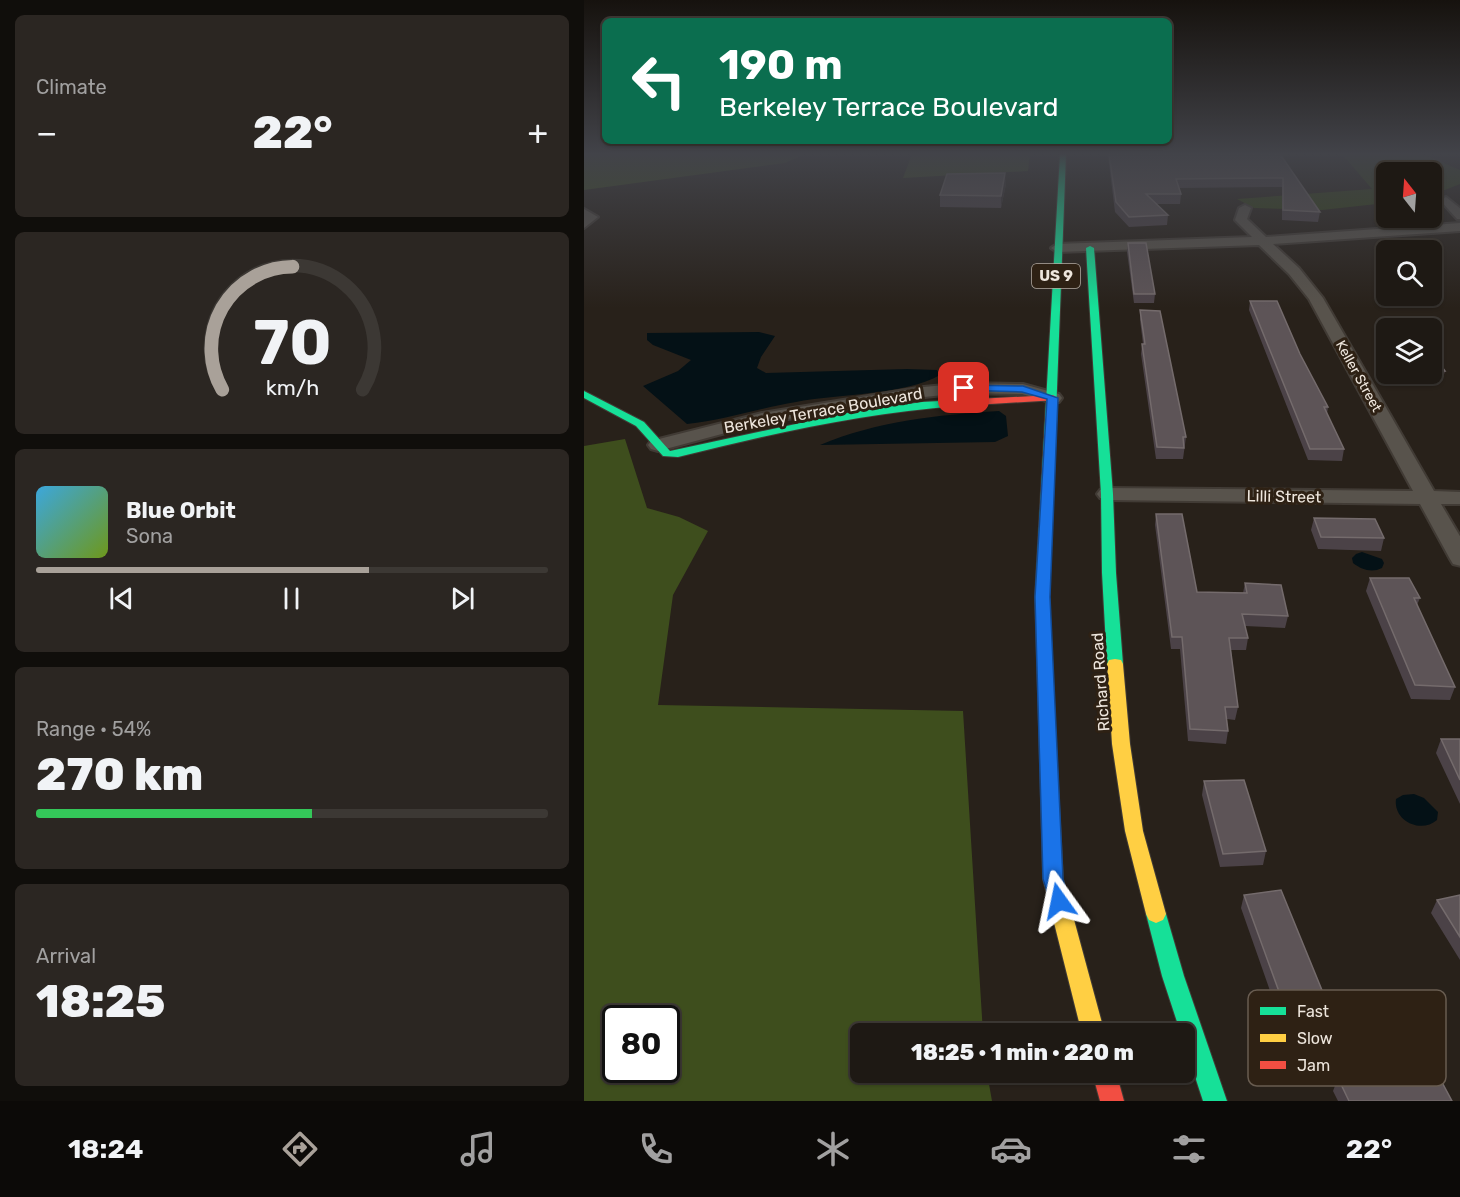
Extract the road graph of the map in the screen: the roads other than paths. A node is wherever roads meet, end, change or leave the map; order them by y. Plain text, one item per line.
1 (1060, 205) edge
2 (1245, 208) dead end
3 (584, 213) edge
4 (584, 224) edge
5 (1460, 227) edge
6 (1262, 242) junction
7 (1057, 248) junction
8 (1090, 248) junction
9 (584, 394) edge
10 (1053, 398) junction
11 (640, 424) junction
12 (688, 444) junction
13 (658, 445) joint
14 (1107, 494) junction
15 (1426, 498) junction
16 (1460, 498) edge
17 (1460, 559) edge
18 (1091, 1023) edge
19 (1107, 1083) edge
20 (1112, 1101) edge
21 (1216, 1101) edge

1 - 7 main road, US 9
2 - 6 street, Keller Street
3 - 4 street
5 - 6 street
6 - 8 street
6 - 15 street, Keller Street
7 - 8 street
7 - 10 main road, US 9
8 - 14 main road, Richard Road
9 - 11 main road
10 - 12 street, Berkeley Terrace Boulevard
10 - 18 main road, US 9
11 - 12 street
11 - 13 main road
12 - 13 street, Berkeley Terrace Boulevard
14 - 15 street, Lilli Street
14 - 21 main road, Richard Road
15 - 16 street, Lilli Street
15 - 17 street, Keller Street
19 - 20 main road

